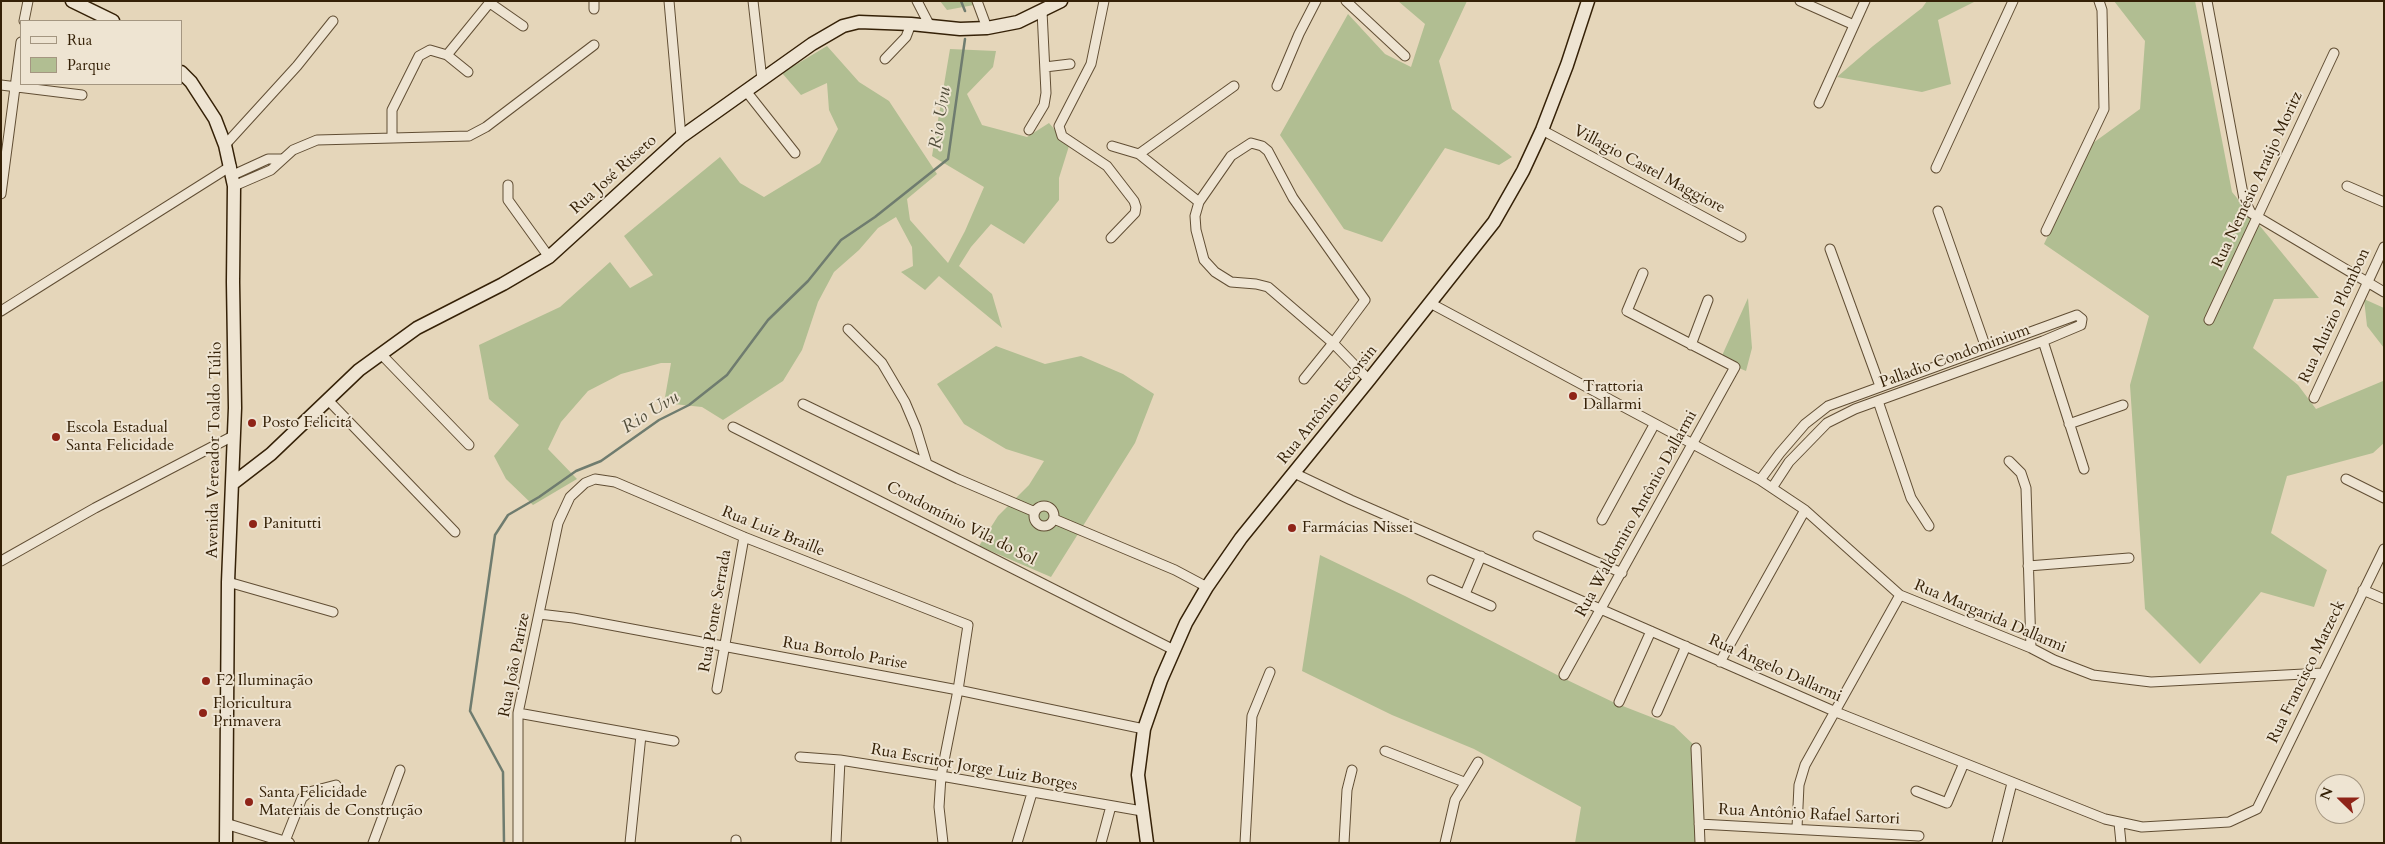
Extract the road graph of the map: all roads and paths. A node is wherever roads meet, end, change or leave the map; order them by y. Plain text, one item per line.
1 (28, 1) edge
2 (72, 1) edge
3 (669, 1) edge
4 (753, 1) edge
5 (917, 1) edge
6 (977, 1) edge
7 (1061, 1) edge
8 (1104, 1) edge
9 (1316, 1) edge
10 (1346, 1) edge
11 (1588, 1) edge
12 (1800, 1) edge
13 (1865, 1) edge
14 (2013, 1) edge
15 (2099, 1) edge
16 (2207, 1) edge
17 (491, 2) edge
18 (1042, 11) junction
19 (24, 20) edge
20 (111, 20) edge
21 (333, 21) dead end
22 (910, 24) junction
23 (1854, 25) junction
24 (523, 26) dead end
25 (930, 26) junction
26 (987, 28) junction
27 (594, 45) dead end
28 (20, 48) edge
29 (2334, 53) dead end
30 (447, 55) junction
31 (1405, 56) dead end
32 (885, 59) dead end
33 (1070, 64) dead end
34 (1045, 68) junction
35 (468, 72) dead end
36 (182, 73) edge
37 (762, 80) junction
38 (1, 85) edge
39 (1234, 86) dead end
40 (1277, 86) dead end
41 (14, 87) junction
42 (746, 91) junction
43 (82, 95) dead end
44 (1819, 103) dead end
45 (1029, 130) dead end
46 (1542, 130) junction
47 (681, 137) junction
48 (392, 138) junction
49 (225, 145) junction
50 (1112, 146) dead end
51 (795, 153) dead end
52 (1139, 154) junction
53 (1936, 168) dead end
54 (233, 176) junction
55 (508, 185) dead end
56 (2347, 186) dead end
57 (1, 194) edge
58 (1199, 202) junction
59 (2384, 202) edge
60 (1938, 211) dead end
61 (2257, 217) junction
62 (2046, 231) dead end
63 (1741, 237) dead end
64 (1111, 238) dead end
65 (2384, 247) edge
66 (1830, 249) dead end
67 (549, 257) junction
68 (1643, 273) dead end
69 (2368, 282) junction
70 (2384, 292) edge
71 (1708, 300) dead end
72 (1430, 303) junction
73 (1, 311) edge
74 (2209, 320) dead end
75 (848, 329) dead end
76 (2043, 341) junction
77 (1333, 343) junction
78 (1691, 345) junction
79 (1986, 348) junction
80 (381, 354) junction
81 (1929, 370) junction
82 (1304, 379) dead end
83 (1369, 380) junction
84 (1933, 381) junction
85 (1880, 386) junction
86 (2314, 398) dead end
87 (328, 400) junction
88 (1878, 401) junction
89 (803, 404) dead end
90 (2123, 405) dead end
91 (2069, 424) junction
92 (1654, 425) junction
93 (734, 427) dead end
94 (233, 436) junction
95 (1793, 438) junction
96 (469, 445) dead end
97 (1692, 445) junction
98 (1803, 447) junction
99 (2009, 461) dead end
100 (927, 464) junction
101 (2084, 469) dead end
102 (1294, 473) junction
103 (2346, 479) dead end
104 (1760, 480) junction
105 (232, 484) junction
106 (1772, 488) junction
107 (570, 497) joint
108 (2384, 498) edge
109 (1805, 510) junction
110 (1602, 520) dead end
111 (1929, 526) dead end
112 (455, 532) dead end
113 (1538, 536) dead end
114 (744, 537) junction
115 (2384, 549) edge
116 (1481, 556) junction
117 (2129, 558) dead end
118 (1, 561) edge
119 (2028, 566) junction
120 (1622, 572) junction
121 (1432, 580) dead end
122 (228, 582) junction
123 (1207, 587) junction
124 (2363, 590) junction
125 (1465, 594) junction
126 (1900, 596) junction
127 (2384, 599) edge
128 (1491, 606) dead end
129 (1601, 610) junction
130 (333, 612) dead end
131 (539, 614) junction
132 (1651, 632) junction
133 (1686, 646) junction
134 (726, 648) junction
135 (2031, 648) junction
136 (1174, 650) junction
137 (1720, 662) junction
138 (1270, 672) dead end
139 (2323, 673) junction
140 (1564, 675) dead end
141 (717, 689) dead end
142 (958, 690) junction
143 (1619, 702) dead end
144 (1657, 712) dead end
145 (1836, 712) junction
146 (518, 713) junction
147 (1144, 729) junction
148 (641, 735) junction
149 (674, 741) dead end
150 (1696, 748) dead end
151 (1385, 751) dead end
152 (800, 757) dead end
153 (840, 760) junction
154 (1478, 762) dead end
155 (1964, 763) junction
156 (400, 770) dead end
157 (1352, 770) dead end
158 (941, 776) junction
159 (1464, 782) junction
160 (2012, 783) junction
161 (336, 785) dead end
162 (1916, 791) dead end
163 (1032, 793) junction
164 (1111, 806) junction
165 (2257, 809) joint
166 (1142, 811) junction
167 (2119, 823) junction
168 (227, 824) junction
169 (1699, 824) junction
170 (1797, 828) junction
171 (1919, 836) dead end
172 (287, 842) edge
173 (226, 843) edge
174 (373, 843) edge
175 (518, 843) edge
176 (630, 843) edge
177 (836, 843) edge
178 (943, 843) edge
179 (1017, 843) edge
180 (1100, 843) edge
181 (1147, 843) edge
182 (1245, 843) edge
183 (1344, 843) edge
184 (1445, 843) edge
185 (1700, 843) edge
186 (1997, 843) edge
187 (2121, 843) edge

1 - 19 street
2 - 20 main road
3 - 47 street
4 - 37 street
5 - 25 street
6 - 26 street
7 - 18 main road, Rua José Risseto
8 - 64 street
9 - 40 street
10 - 31 street
11 - 46 main road, Rua Antônio Escorsin
12 - 23 street
13 - 23 street
14 - 53 street
15 - 62 street
16 - 61 street
17 - 24 street
17 - 30 street
18 - 26 main road, Rua José Risseto
18 - 34 street
21 - 49 street
22 - 25 main road, Rua José Risseto
22 - 32 street
22 - 37 main road, Rua José Risseto
23 - 44 street
25 - 26 main road, Rua José Risseto
27 - 48 street
28 - 41 street
29 - 61 street, Rua Nemésio Araújo Moritz
30 - 35 street
30 - 48 street
33 - 34 street
34 - 45 street
36 - 49 main road, Avenida Vereador Toaldo Túlio
37 - 42 main road, Rua José Risseto
38 - 41 street
39 - 52 street
41 - 43 street
41 - 57 street
42 - 47 main road, Rua José Risseto
42 - 51 street
46 - 63 street, Villagio Castel Maggiore
46 - 72 main road, Rua Antônio Escorsin
47 - 67 main road, Rua José Risseto
48 - 54 street
49 - 54 main road, Avenida Vereador Toaldo Túlio
50 - 52 street
52 - 58 street
54 - 73 street
54 - 94 main road, Avenida Vereador Toaldo Túlio
55 - 67 street
56 - 59 street
58 - 77 street
58 - 77 street
60 - 79 street, Palladio Condominium
61 - 69 street
61 - 74 street, Rua Nemésio Araújo Moritz
65 - 69 street, Rua Aluizio Plombon
66 - 85 street, Palladio Condominium
67 - 80 main road, Rua José Risseto
68 - 78 street
69 - 70 street
69 - 86 street, Rua Aluizio Plombon
71 - 78 street
72 - 83 main road, Rua Antônio Escorsin
72 - 92 street, Rua Margarida Dallarmi
75 - 100 street
76 - 79 street, Palladio Condominium
76 - 84 street, Palladio Condominium
76 - 91 street, Palladio Condominium
77 - 82 street
77 - 83 street
78 - 97 street, Rua Waldomiro Antônio Dallarmi
79 - 81 street, Palladio Condominium
80 - 87 main road, Rua José Risseto
80 - 96 street
81 - 84 street
81 - 85 street, Palladio Condominium
83 - 102 main road, Rua Antônio Escorsin
84 - 88 street, Palladio Condominium
85 - 95 street, Palladio Condominium
87 - 105 main road, Rua José Risseto
87 - 112 street
88 - 98 street, Palladio Condominium
88 - 111 street, Palladio Condominium
89 - 100 street
90 - 91 street
91 - 101 street, Palladio Condominium
92 - 97 street, Rua Margarida Dallarmi
92 - 110 street
93 - 136 street, Condomínio Vila do Sol
94 - 105 main road, Avenida Vereador Toaldo Túlio
94 - 118 street
95 - 98 street
95 - 104 street, Palladio Condominium
97 - 104 street, Rua Margarida Dallarmi
97 - 120 street, Rua Waldomiro Antônio Dallarmi
98 - 106 street, Palladio Condominium
99 - 119 street
100 - 123 street
102 - 116 street, Rua Ângelo Dallarmi
102 - 123 main road, Rua Antônio Escorsin
103 - 108 street
104 - 106 street, Rua Margarida Dallarmi
105 - 122 main road, Avenida Vereador Toaldo Túlio
106 - 109 street, Rua Margarida Dallarmi
107 - 114 street, Rua Luiz Braille
107 - 131 street, Rua João Parize
109 - 126 street, Rua Margarida Dallarmi
109 - 137 street
113 - 120 street
114 - 134 street, Rua Ponte Serrada
114 - 142 street, Rua Luiz Braille
115 - 124 street, Rua Francisco Matzeck
116 - 125 street
116 - 129 street, Rua Ângelo Dallarmi
117 - 119 street
119 - 135 street
120 - 129 street, Rua Waldomiro Antônio Dallarmi
121 - 125 street
122 - 130 street
122 - 168 main road, Avenida Vereador Toaldo Túlio
123 - 136 main road, Rua Antônio Escorsin
124 - 127 street
124 - 139 street, Rua Francisco Matzeck
125 - 128 street
126 - 135 street, Rua Margarida Dallarmi
126 - 145 street
129 - 132 street, Rua Ângelo Dallarmi
129 - 140 street, Rua Waldomiro Antônio Dallarmi
131 - 134 street, Rua Bortolo Parise
131 - 146 street, Rua João Parize
132 - 133 street, Rua Ângelo Dallarmi
132 - 143 street
133 - 137 street, Rua Ângelo Dallarmi
133 - 144 street
134 - 141 street, Rua Ponte Serrada
134 - 142 street, Rua Bortolo Parise
135 - 139 street, Rua Margarida Dallarmi
136 - 147 main road, Rua Antônio Escorsin
137 - 145 street, Rua Ângelo Dallarmi
138 - 182 street
139 - 165 street, Rua Francisco Matzeck
142 - 147 street, Rua Bortolo Parise
142 - 158 street
145 - 155 street, Rua Ângelo Dallarmi
145 - 170 street
146 - 148 street
146 - 175 street, Rua João Parize
147 - 166 main road, Rua Antônio Escorsin
148 - 149 street
148 - 176 street
150 - 169 street
151 - 159 street
152 - 153 street, Rua Escritor Jorge Luiz Borges
153 - 158 street, Rua Escritor Jorge Luiz Borges
153 - 177 street
154 - 159 street
155 - 160 street, Rua Ângelo Dallarmi
155 - 162 street
156 - 174 street
157 - 183 street
158 - 163 street, Rua Escritor Jorge Luiz Borges
158 - 178 street
159 - 184 street
160 - 167 street, Rua Ângelo Dallarmi
160 - 186 street
161 - 172 street
163 - 164 street, Rua Escritor Jorge Luiz Borges
163 - 179 street
164 - 166 street, Rua Escritor Jorge Luiz Borges
164 - 180 street
165 - 167 street, Rua Ângelo Dallarmi
166 - 181 main road, Rua Antônio Escorsin
167 - 187 street
168 - 172 street
168 - 173 main road, Avenida Vereador Toaldo Túlio
169 - 170 street, Rua Antônio Rafael Sartori
169 - 185 street
170 - 171 street, Rua Antônio Rafael Sartori

